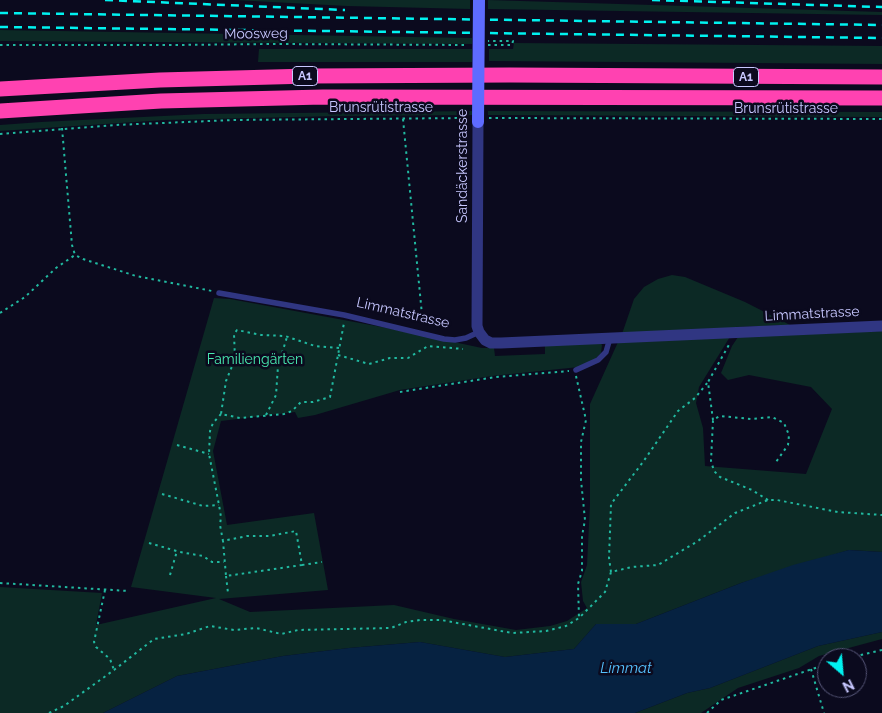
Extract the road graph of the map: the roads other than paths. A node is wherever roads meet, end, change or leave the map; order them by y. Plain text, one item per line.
1 (479, 0) edge
2 (882, 77) edge
3 (0, 90) edge
4 (882, 98) edge
5 (0, 110) edge
6 (479, 120) joint
7 (219, 293) road end
8 (882, 326) edge
9 (479, 332) junction
10 (610, 338) junction
11 (576, 370) road end

1 - 6 street, Sandäckerstrasse, bridge
2 - 3 highway, A1
4 - 5 highway, A1
6 - 9 street, Sandäckerstrasse
7 - 9 lane, Limmatstrasse
8 - 10 street, Limmatstrasse
9 - 10 street, Limmatstrasse
10 - 11 lane

